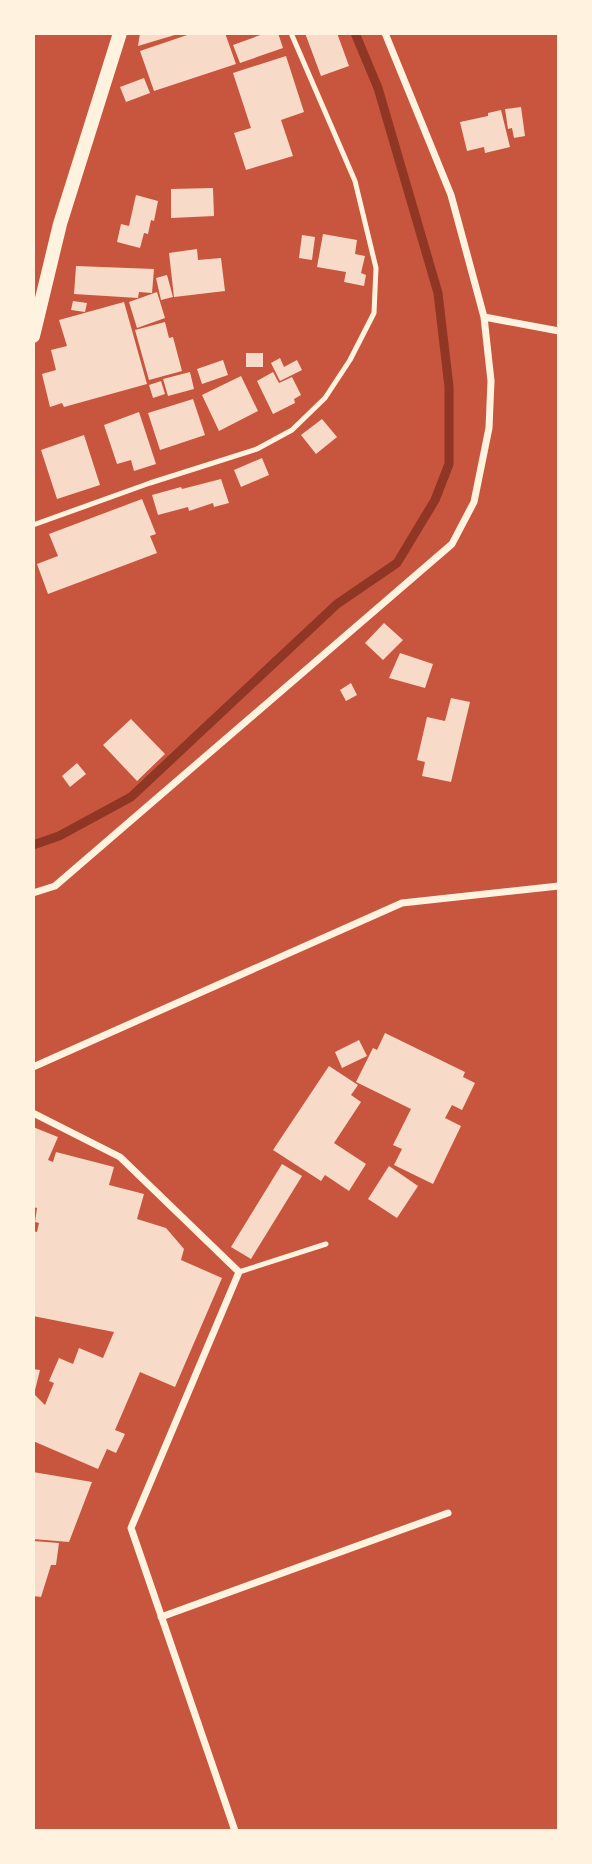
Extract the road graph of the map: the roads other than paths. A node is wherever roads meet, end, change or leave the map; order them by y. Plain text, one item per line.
1 (120, 33) edge
2 (291, 33) edge
3 (385, 33) edge
4 (484, 317) junction
5 (559, 331) edge
6 (33, 336) edge
7 (33, 526) edge
8 (559, 886) edge
9 (33, 893) edge
10 (33, 1067) edge
11 (33, 1113) edge
12 (326, 1244) dead end
13 (239, 1272) junction
14 (448, 1513) dead end
15 (161, 1617) junction
16 (235, 1831) edge

1 - 6 main road
2 - 7 lane
3 - 4 street
4 - 5 street
4 - 9 street
8 - 10 street
11 - 13 street
12 - 13 lane
13 - 15 street
14 - 15 street
15 - 16 street

